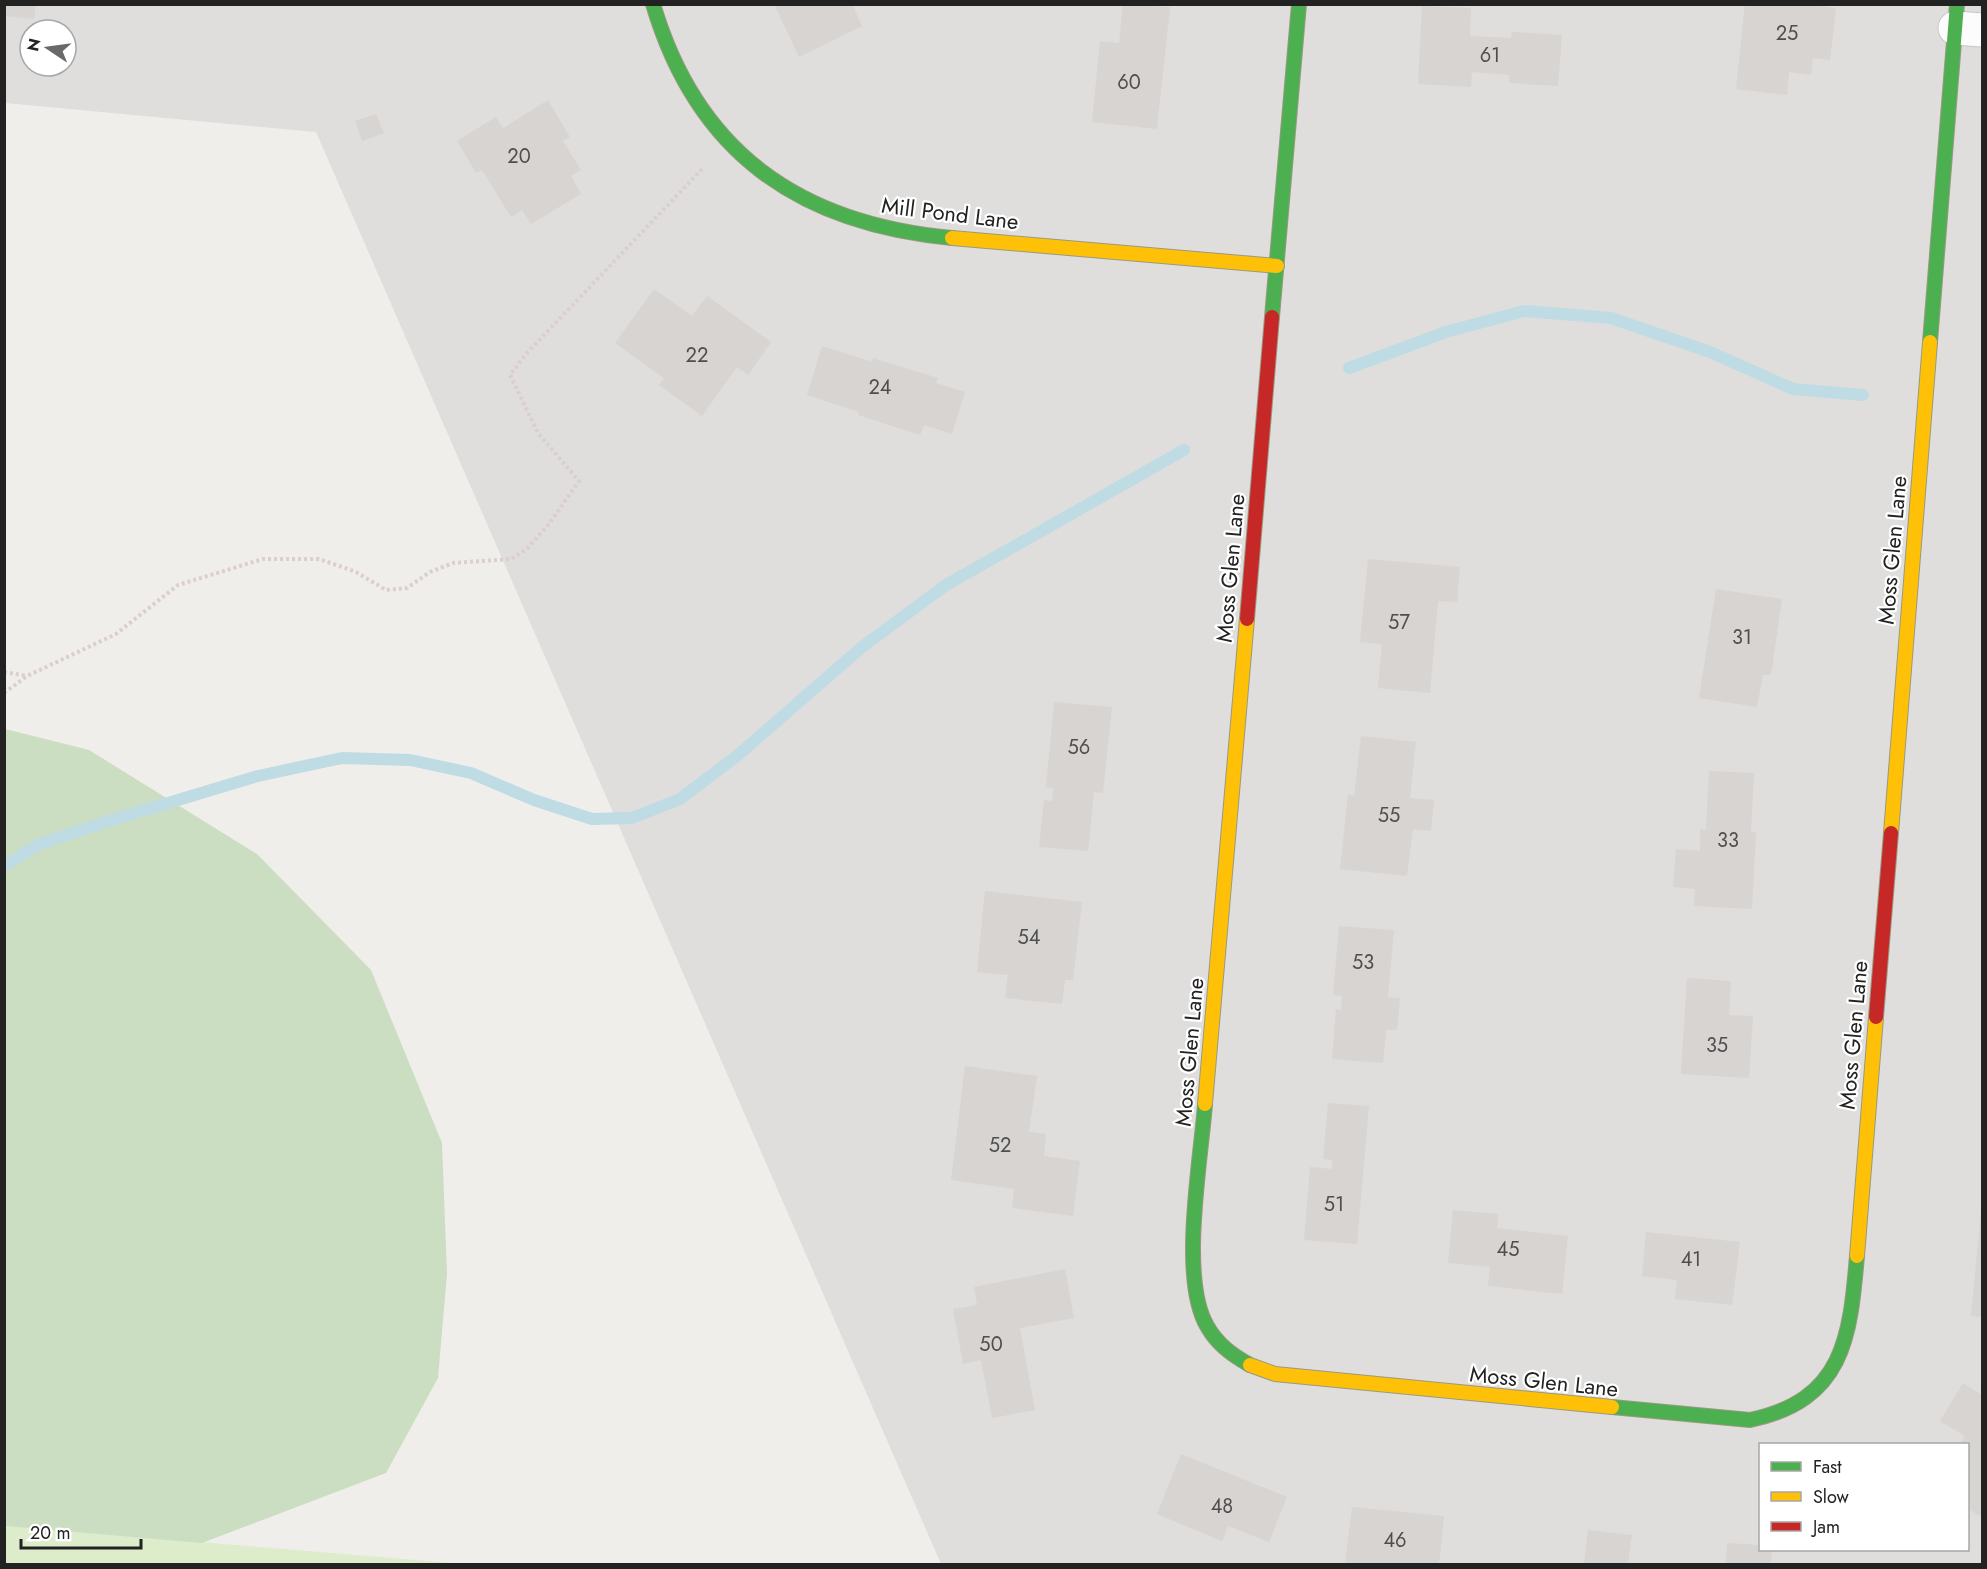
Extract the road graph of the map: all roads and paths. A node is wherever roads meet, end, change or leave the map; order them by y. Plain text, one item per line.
1 (653, 4) edge
2 (1299, 4) edge
3 (1965, 21) edge
4 (728, 141) junction
5 (1277, 266) junction
6 (4, 672) edge
7 (27, 676) junction
8 (4, 693) edge

1 - 4 street, Mill Pond Lane
2 - 5 street, Moss Glen Lane
3 - 5 street, Moss Glen Lane
4 - 5 street, Mill Pond Lane
4 - 7 path
6 - 7 path
7 - 8 path

